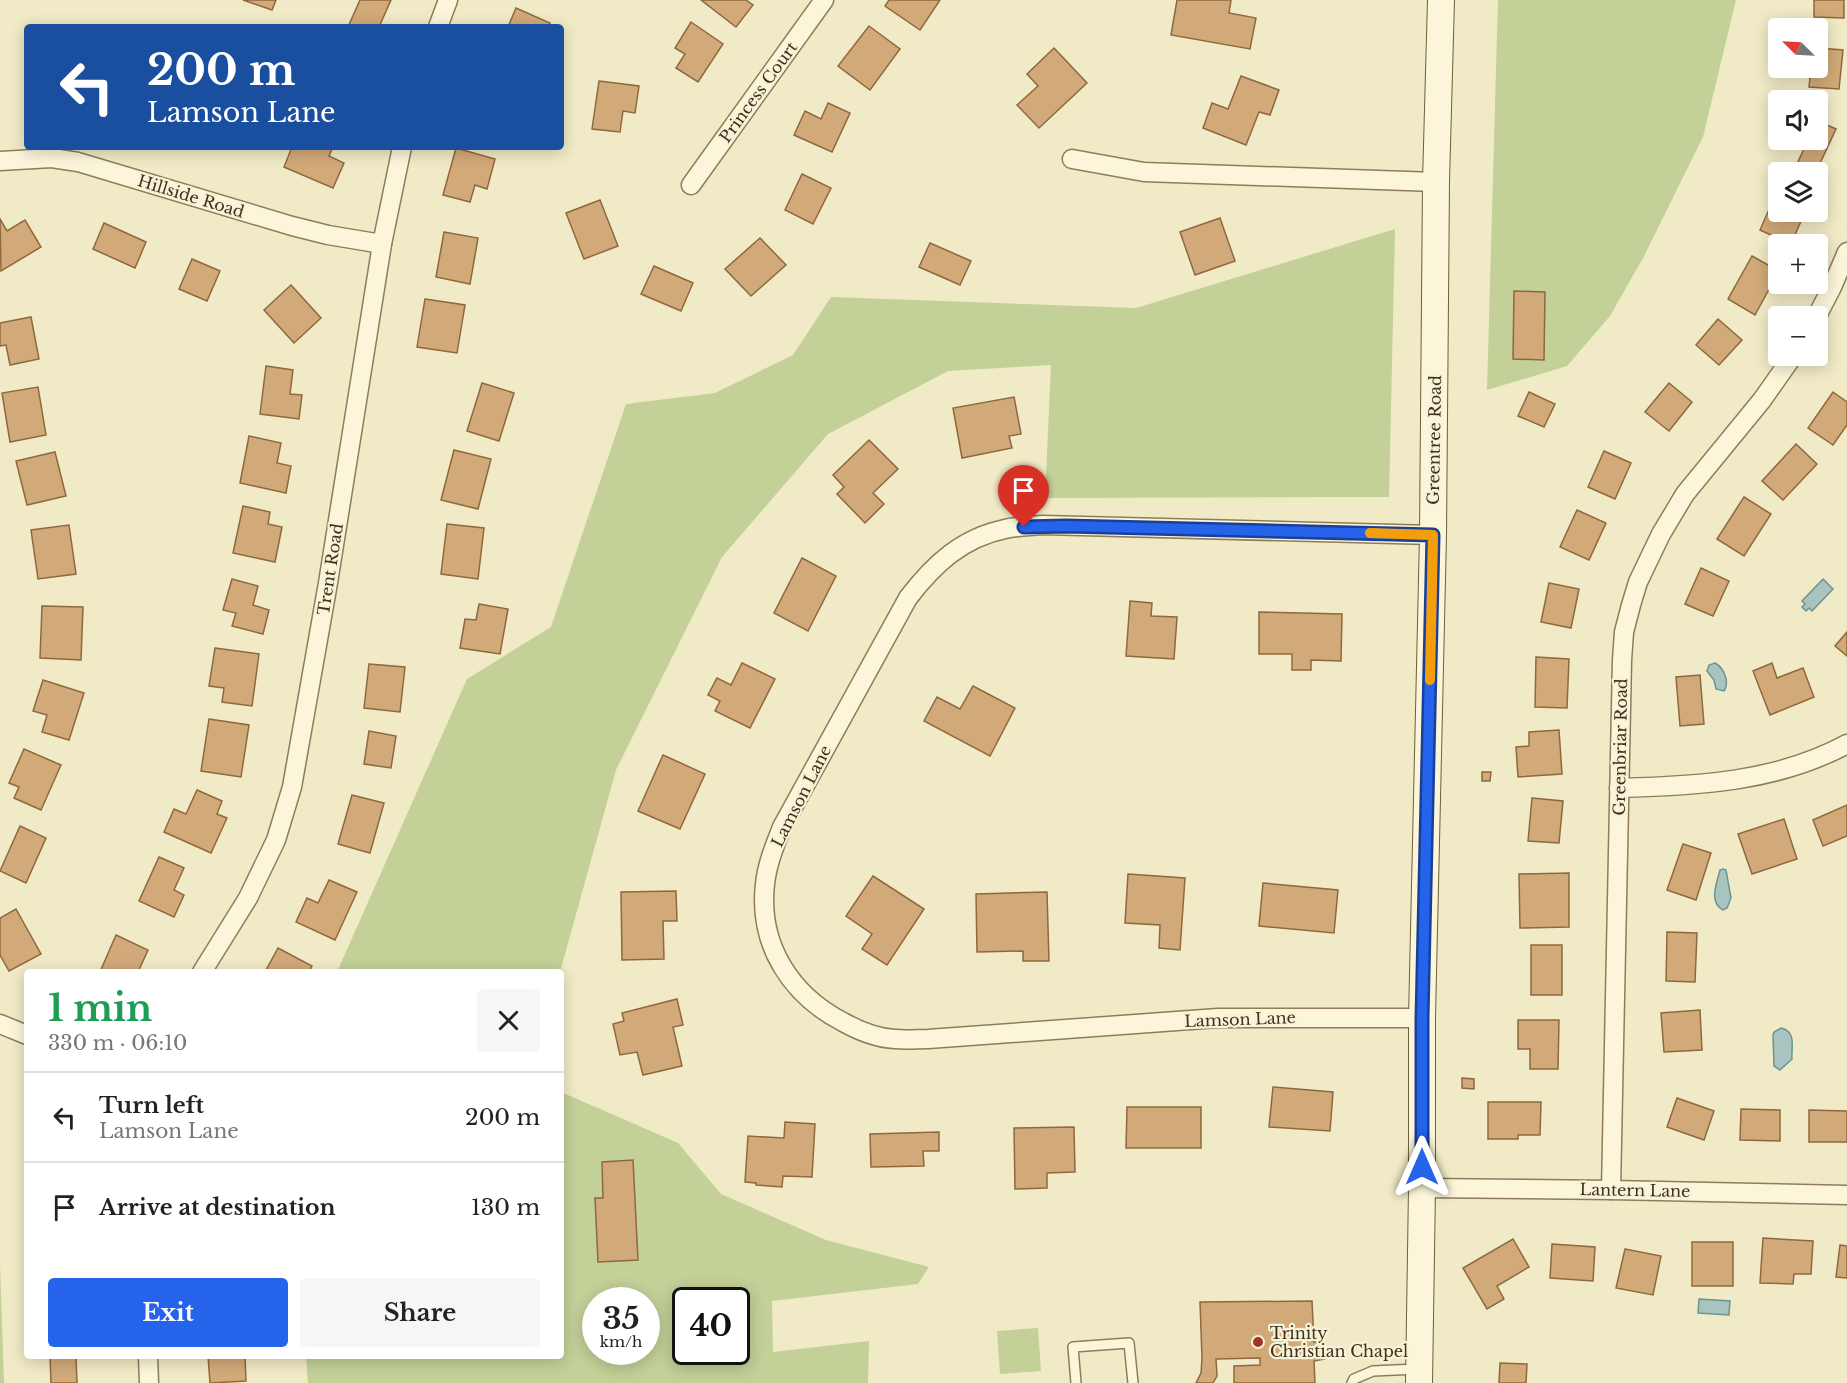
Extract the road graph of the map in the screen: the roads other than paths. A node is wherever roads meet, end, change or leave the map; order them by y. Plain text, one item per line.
1 (448, 0) edge
2 (824, 0) edge
3 (1441, 0) edge
4 (439, 24) edge
5 (401, 150) edge
6 (1071, 159) dead end
7 (0, 161) edge
8 (1436, 182) junction
9 (691, 184) dead end
10 (382, 244) junction
11 (1847, 252) edge
12 (1822, 306) edge
13 (1786, 366) edge
14 (1433, 535) junction
15 (1847, 744) edge
16 (1619, 788) junction
17 (204, 969) edge
18 (1422, 1018) junction
19 (0, 1024) edge
20 (24, 1034) edge
21 (1422, 1188) junction
22 (1611, 1190) junction
23 (1847, 1195) edge
24 (148, 1359) edge
25 (1419, 1376) edge
26 (149, 1383) edge
27 (1076, 1383) edge
28 (1133, 1383) edge
29 (1352, 1383) edge

1 - 4 street
2 - 9 street, Princess Court
3 - 8 street, Greentree Road
5 - 10 street, Trent Road
6 - 8 street
7 - 10 street, Hillside Road
8 - 14 street, Greentree Road
10 - 17 street, Trent Road
11 - 12 street
13 - 16 street, Greenbriar Road
14 - 18 street, Greentree Road
14 - 18 street, Lamson Lane
15 - 16 street
16 - 22 street, Greenbriar Road
18 - 21 street, Greentree Road
19 - 20 street
21 - 22 street, Lantern Lane
21 - 25 street, Greentree Road
22 - 23 street, Lantern Lane
24 - 26 street
25 - 29 lane
27 - 28 lane

